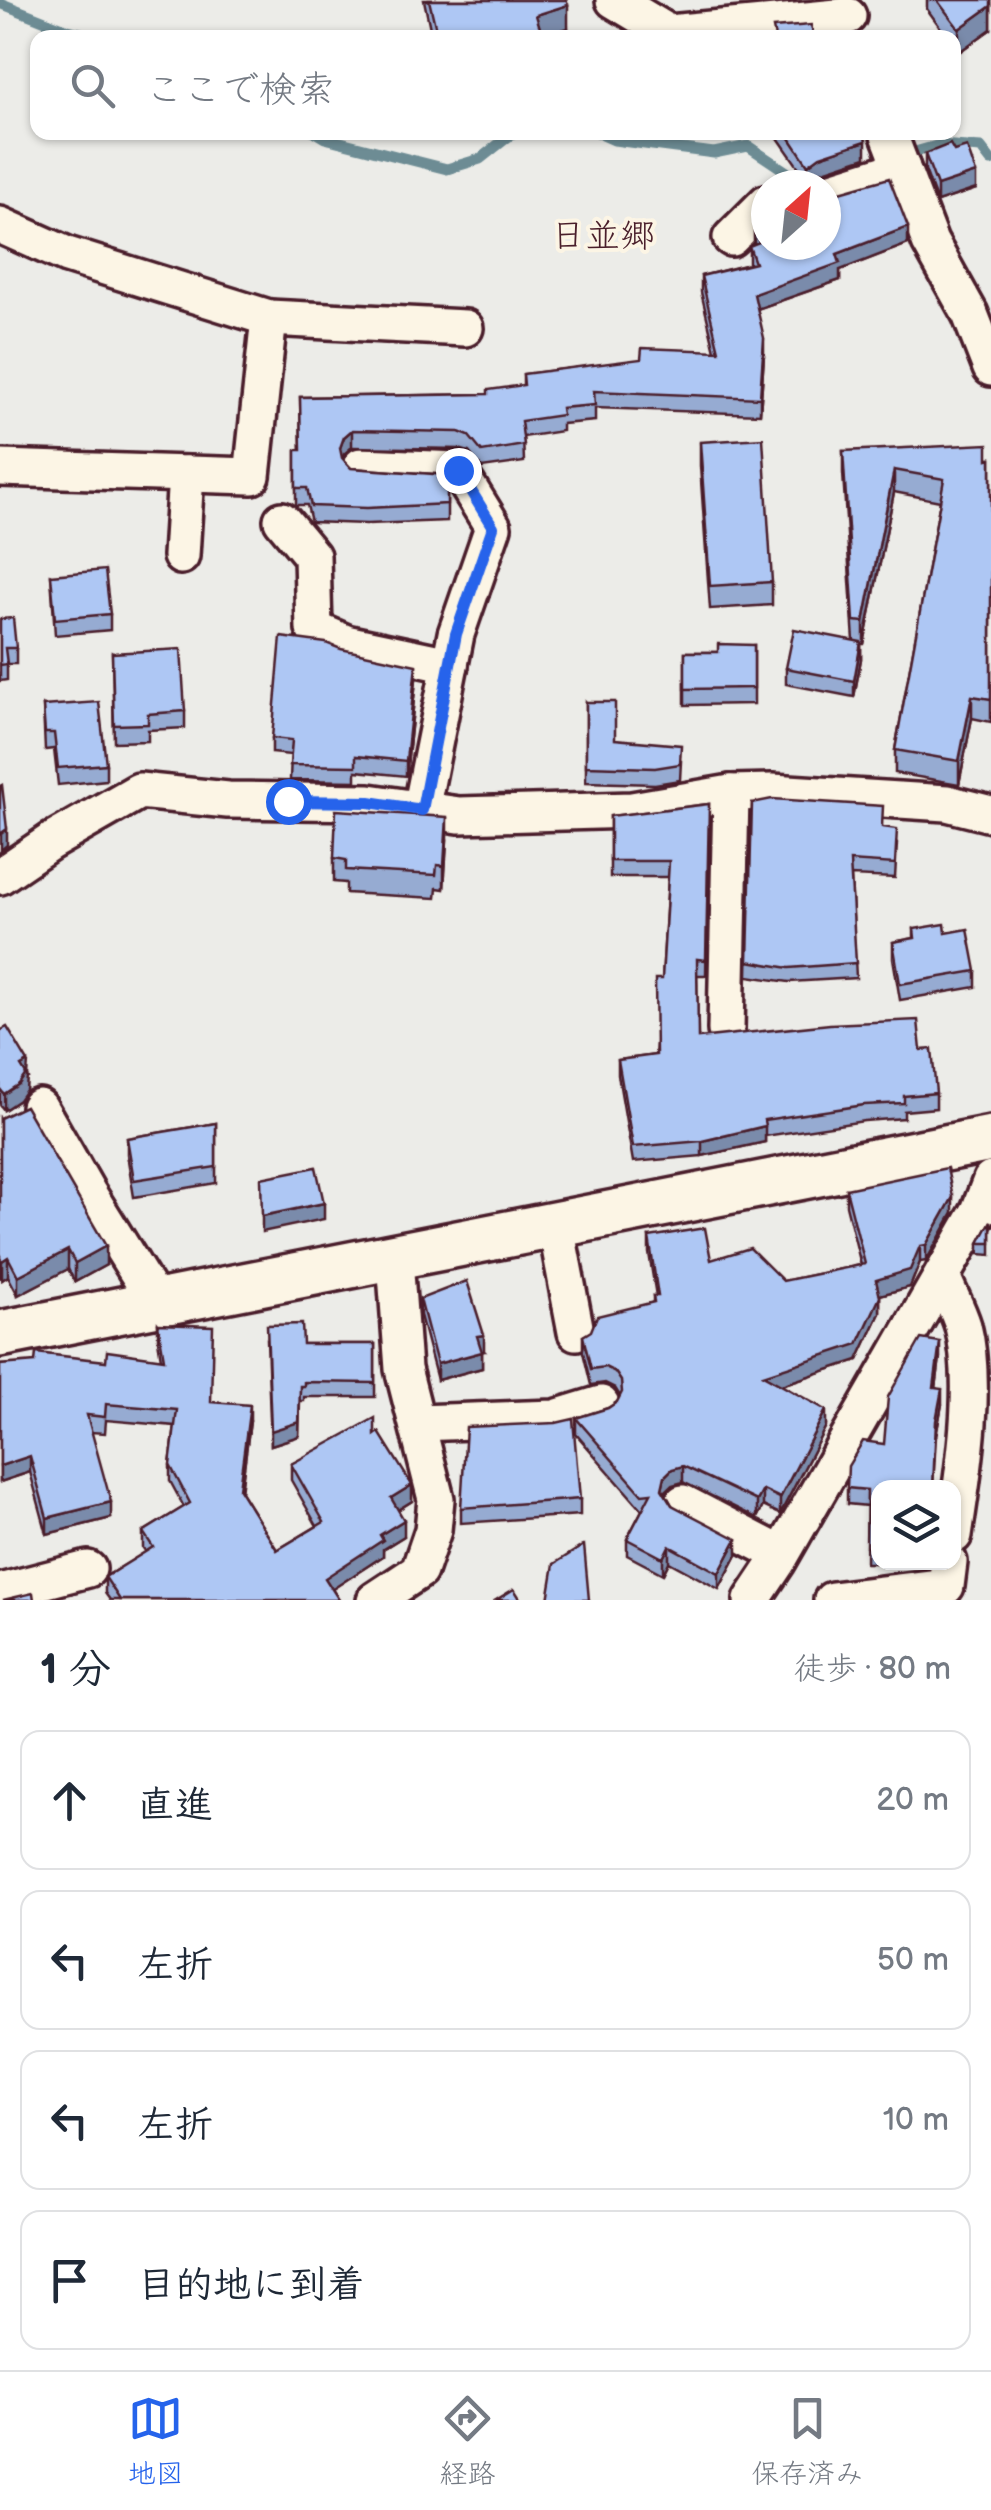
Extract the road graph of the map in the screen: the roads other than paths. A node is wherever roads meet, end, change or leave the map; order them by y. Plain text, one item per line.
1 (614, 0) edge
2 (858, 18) edge
3 (664, 30) edge
4 (707, 30) edge
5 (893, 147) edge
6 (841, 182) edge
7 (751, 218) edge
8 (0, 224) edge
9 (731, 238) dead end
10 (269, 318) junction
11 (465, 328) dead end
12 (991, 368) edge
13 (361, 466) edge
14 (0, 468) edge
15 (186, 474) junction
16 (282, 520) dead end
17 (181, 556) dead end
18 (450, 664) junction
19 (731, 794) junction
20 (422, 810) junction
21 (991, 814) edge
22 (0, 876) edge
23 (726, 1030) dead end
24 (39, 1107) dead end
25 (991, 1139) edge
26 (987, 1201) edge
27 (556, 1226) junction
28 (395, 1259) junction
29 (942, 1276) junction
30 (158, 1304) junction
31 (576, 1332) dead end
32 (0, 1334) edge
33 (601, 1404) dead end
34 (418, 1423) junction
35 (961, 1487) edge
36 (682, 1503) dead end
37 (782, 1554) junction
38 (88, 1568) dead end
39 (948, 1570) edge
40 (0, 1592) edge
41 (375, 1600) edge
42 (752, 1600) edge
43 (832, 1600) edge

1 - 3 street
2 - 4 street
5 - 6 street
5 - 12 street
7 - 9 street
8 - 10 street
10 - 11 street
10 - 15 street
13 - 18 street
14 - 15 street
15 - 17 street
16 - 18 street
18 - 20 street
19 - 20 street
19 - 21 street
19 - 23 street
20 - 22 street
24 - 30 street
25 - 27 street
26 - 29 street
27 - 28 street
27 - 31 street
28 - 30 street
28 - 34 street
29 - 35 street
29 - 37 street
30 - 32 street
33 - 34 street
34 - 41 street
36 - 37 street
37 - 42 street
38 - 40 street
39 - 43 street

